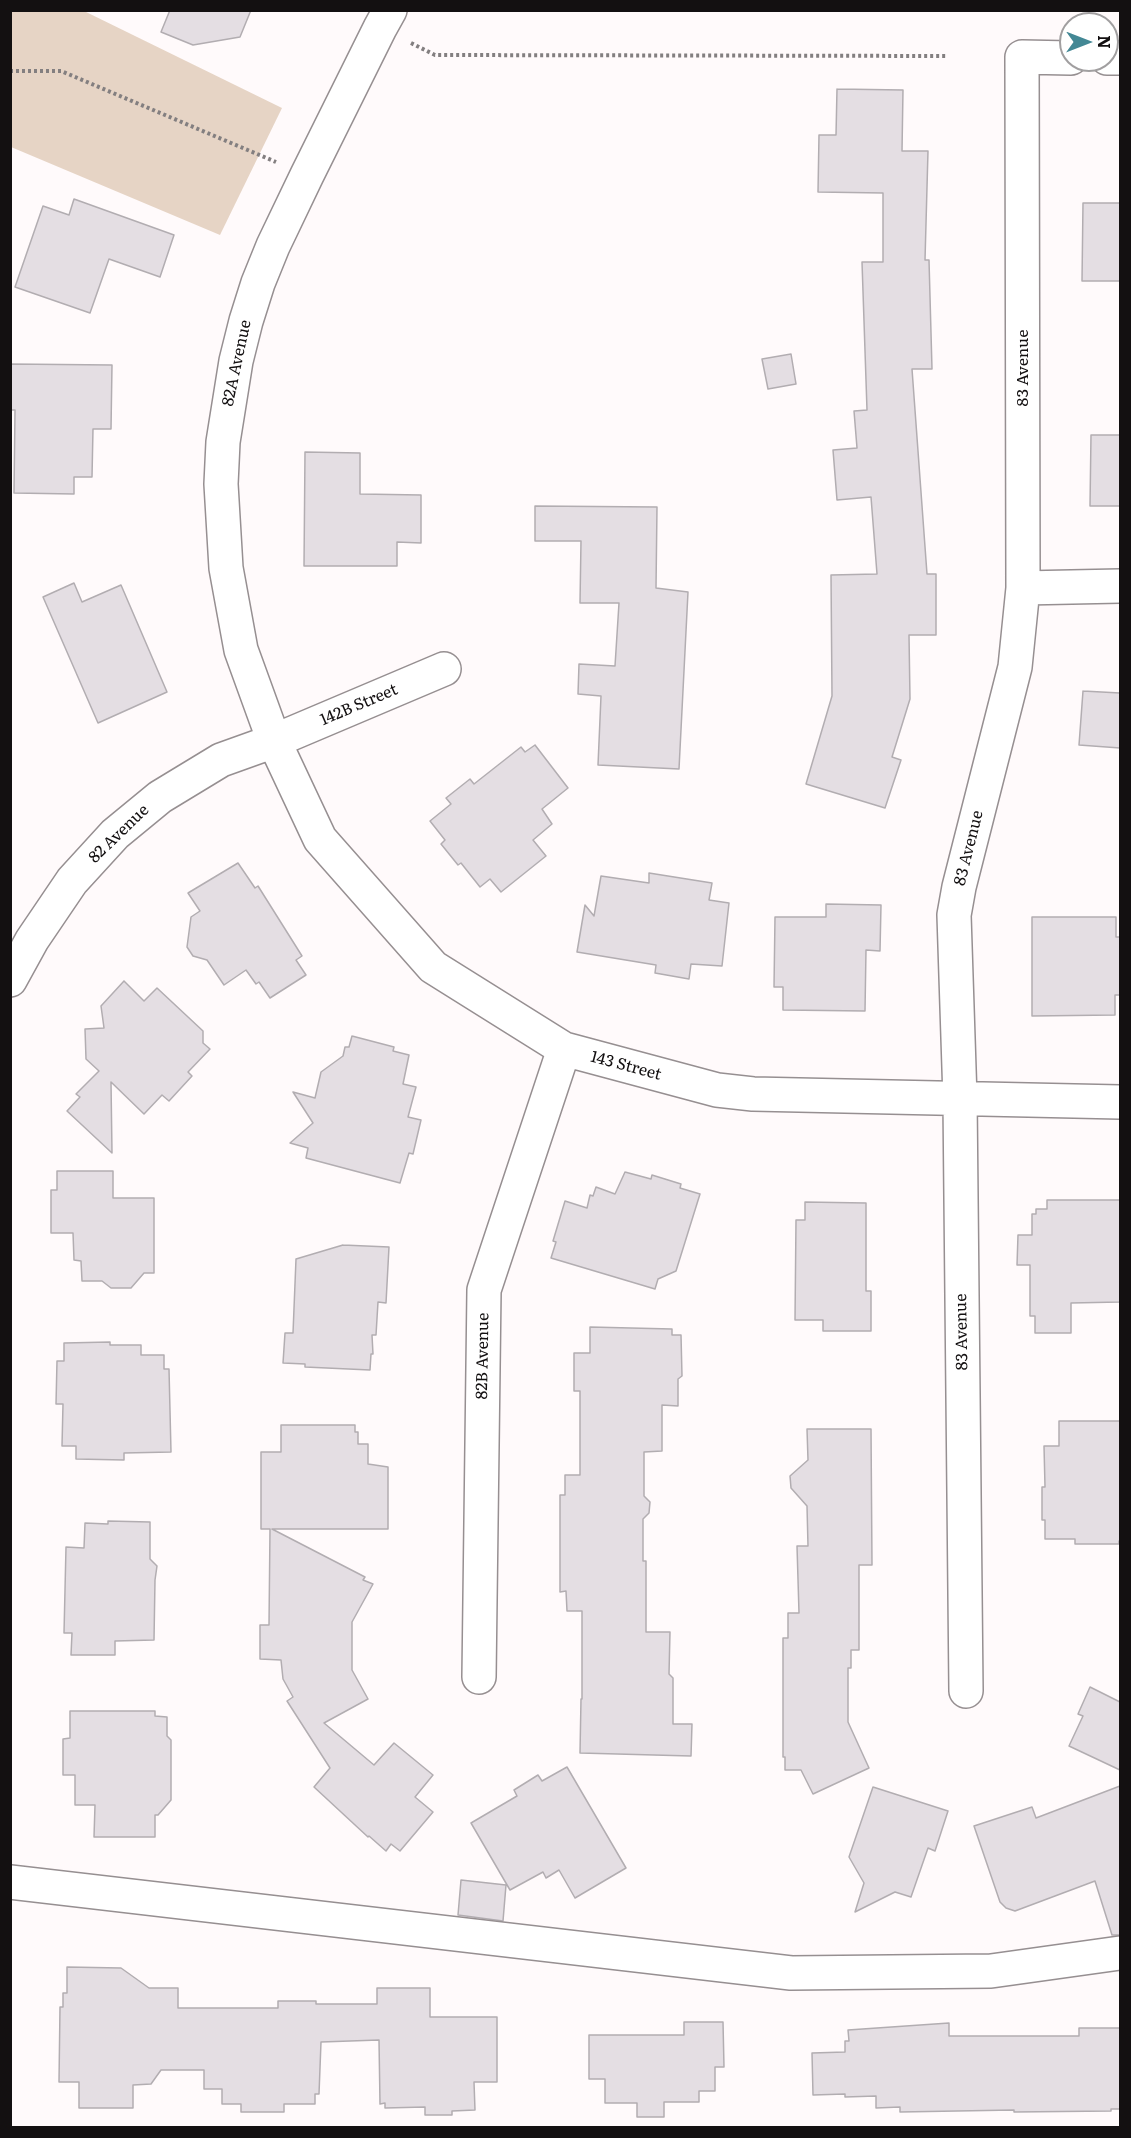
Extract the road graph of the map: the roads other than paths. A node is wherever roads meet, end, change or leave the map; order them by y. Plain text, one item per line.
1 (390, 10) edge
2 (1059, 58) edge
3 (1120, 586) edge
4 (1023, 588) junction
5 (444, 669) dead end
6 (274, 741) junction
7 (10, 980) edge
8 (564, 1049) junction
9 (960, 1099) junction
10 (1120, 1102) edge
11 (479, 1677) dead end
12 (966, 1691) dead end
13 (10, 1882) edge
14 (1120, 1953) edge

1 - 6 street, 82A Avenue
2 - 4 street, 83 Avenue
3 - 4 street
4 - 9 street, 83 Avenue
5 - 6 street, 142B Street
6 - 7 street, 82 Avenue
6 - 8 street, 143 Street
8 - 9 street, 143 Street
8 - 11 street, 82B Avenue
9 - 10 street, 143 Street
9 - 12 street, 83 Avenue
13 - 14 street

